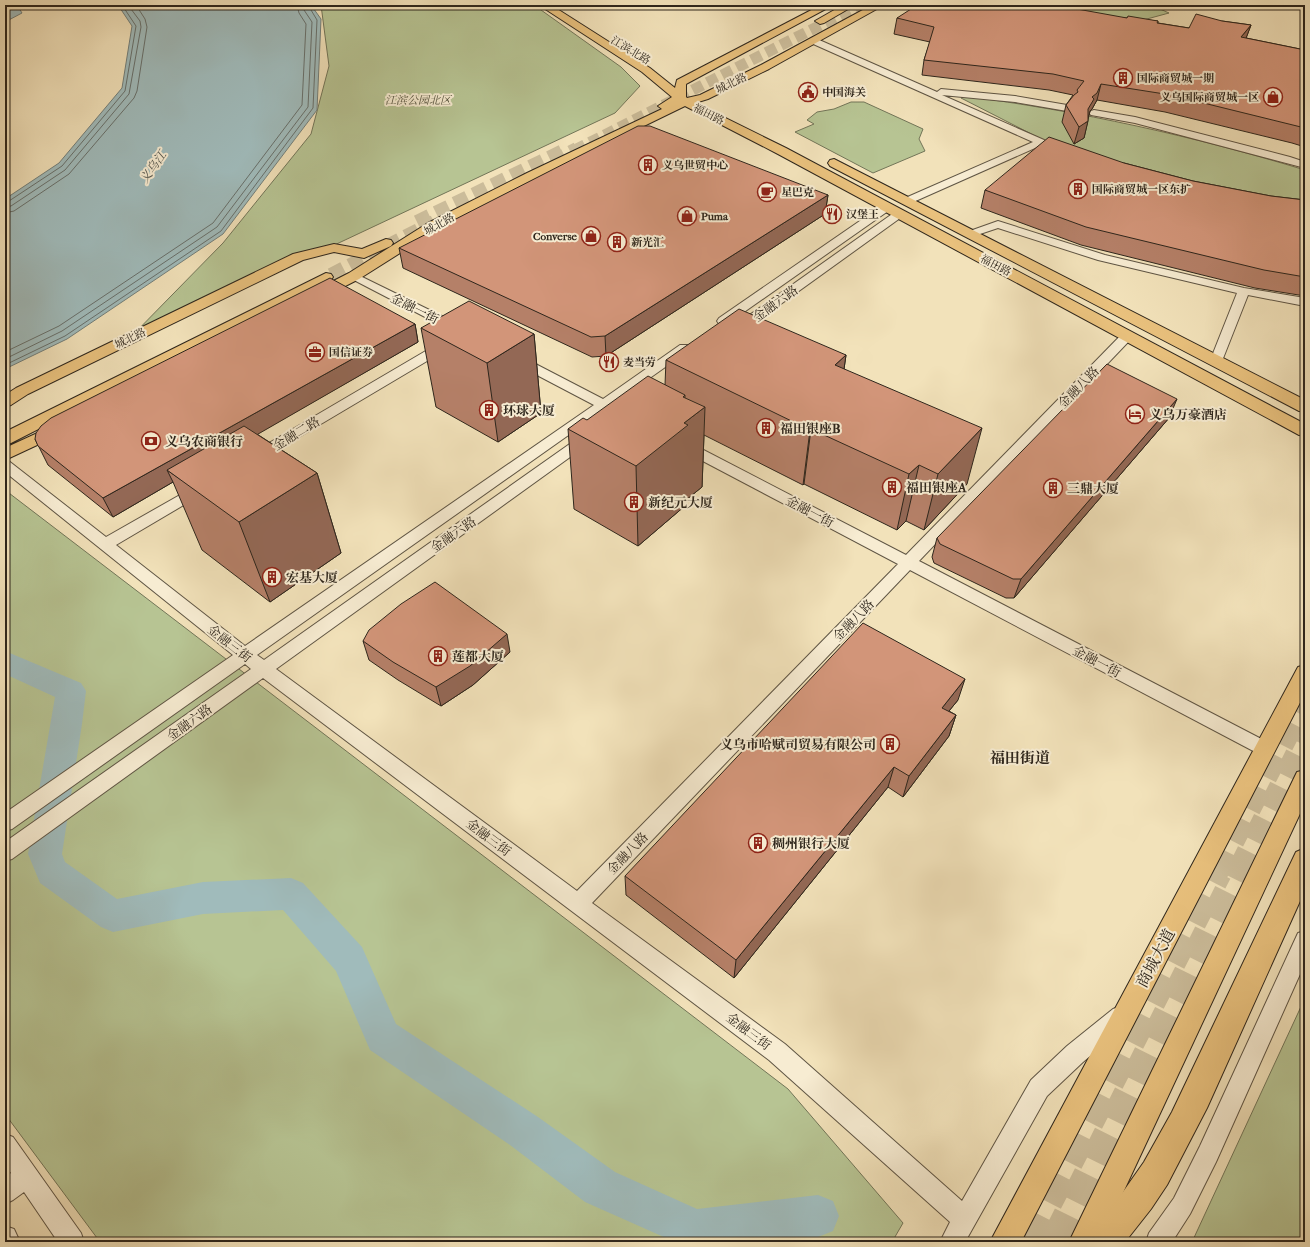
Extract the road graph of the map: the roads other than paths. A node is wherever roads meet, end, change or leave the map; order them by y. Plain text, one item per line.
1 (544, 5) edge
2 (557, 5) edge
3 (828, 5) edge
4 (850, 5) edge
5 (880, 5) edge
6 (820, 21) dead end
7 (814, 41) junction
8 (657, 66) dead end
9 (670, 74) dead end
10 (681, 82) junction
11 (928, 90) junction
12 (704, 97) junction
13 (683, 100) junction
14 (1067, 108) edge
15 (1094, 113) edge
16 (805, 148) dead end
17 (825, 159) dead end
18 (1305, 165) edge
19 (907, 201) junction
20 (893, 210) junction
21 (971, 234) junction
22 (354, 276) junction
23 (1244, 291) junction
24 (1305, 302) edge
25 (713, 328) edge
26 (465, 333) joint
27 (1127, 336) junction
28 (725, 339) edge
29 (694, 341) edge
30 (210, 351) edge
31 (507, 354) edge
32 (1216, 361) junction
33 (5, 402) edge
34 (604, 404) junction
35 (1305, 407) edge
36 (74, 421) edge
37 (609, 422) edge
38 (5, 426) edge
39 (596, 431) edge
40 (1305, 431) edge
41 (5, 439) edge
42 (670, 439) edge
43 (5, 456) edge
44 (248, 461) edge
45 (5, 465) edge
46 (207, 485) edge
47 (106, 545) junction
48 (908, 563) junction
49 (245, 655) junction
50 (262, 669) junction
51 (1305, 673) edge
52 (1265, 749) junction
53 (1305, 779) edge
54 (5, 823) edge
55 (5, 853) edge
56 (1305, 860) edge
57 (578, 904) junction
58 (1305, 940) edge
59 (1128, 1010) junction
60 (5, 1145) edge
61 (27, 1175) junction
62 (5, 1192) edge
63 (965, 1219) junction
64 (5, 1238) edge
65 (8, 1242) edge
66 (72, 1242) edge
67 (952, 1242) edge
68 (1005, 1242) edge
69 (1084, 1242) edge
70 (1102, 1242) edge
71 (1158, 1242) edge

1 - 13 main road, 江滨北路
2 - 8 main road, 江滨北路
3 - 10 main road, 城北路
4 - 6 main road
5 - 7 main road, 城北路
7 - 11 street
7 - 12 main road, 城北路
9 - 10 main road
10 - 12 main road
10 - 13 main road
11 - 14 street
11 - 19 street
12 - 13 main road, 城北路
12 - 16 main road, 福田路
13 - 20 main road, 福田路
13 - 22 main road, 城北路
13 - 33 main road, 城北路
15 - 18 street
17 - 19 main road, 福田路
19 - 21 main road, 福田路
20 - 25 street, 金融六路
20 - 27 main road, 福田路
20 - 28 street, 金融六路
21 - 23 street
21 - 32 main road, 福田路
22 - 26 street, 金融一街
22 - 30 main road, 城北路
23 - 24 street
23 - 32 street
26 - 44 street, 金融二路
27 - 40 main road, 福田路
27 - 48 street, 金融八路
29 - 34 street, 金融六路
31 - 34 street
32 - 35 main road, 福田路
34 - 37 street
34 - 49 street, 金融六路
36 - 43 main road
38 - 41 main road
39 - 50 street, 金融六路
42 - 48 street, 金融一街
45 - 47 street, 金融三街
46 - 47 street
47 - 49 street, 金融三街
48 - 52 street, 金融一街
48 - 57 street, 金融八路
49 - 50 street, 金融三街
49 - 54 street, 金融六路
50 - 55 street, 金融六路
50 - 57 street, 金融三街
51 - 52 main road, 商城大道
52 - 59 main road, 商城大道
53 - 69 main road
56 - 70 highway
57 - 63 street, 金融三街
58 - 71 street
59 - 63 street
59 - 68 main road, 商城大道
60 - 61 street
61 - 62 street
61 - 66 street
63 - 67 street
64 - 65 street

